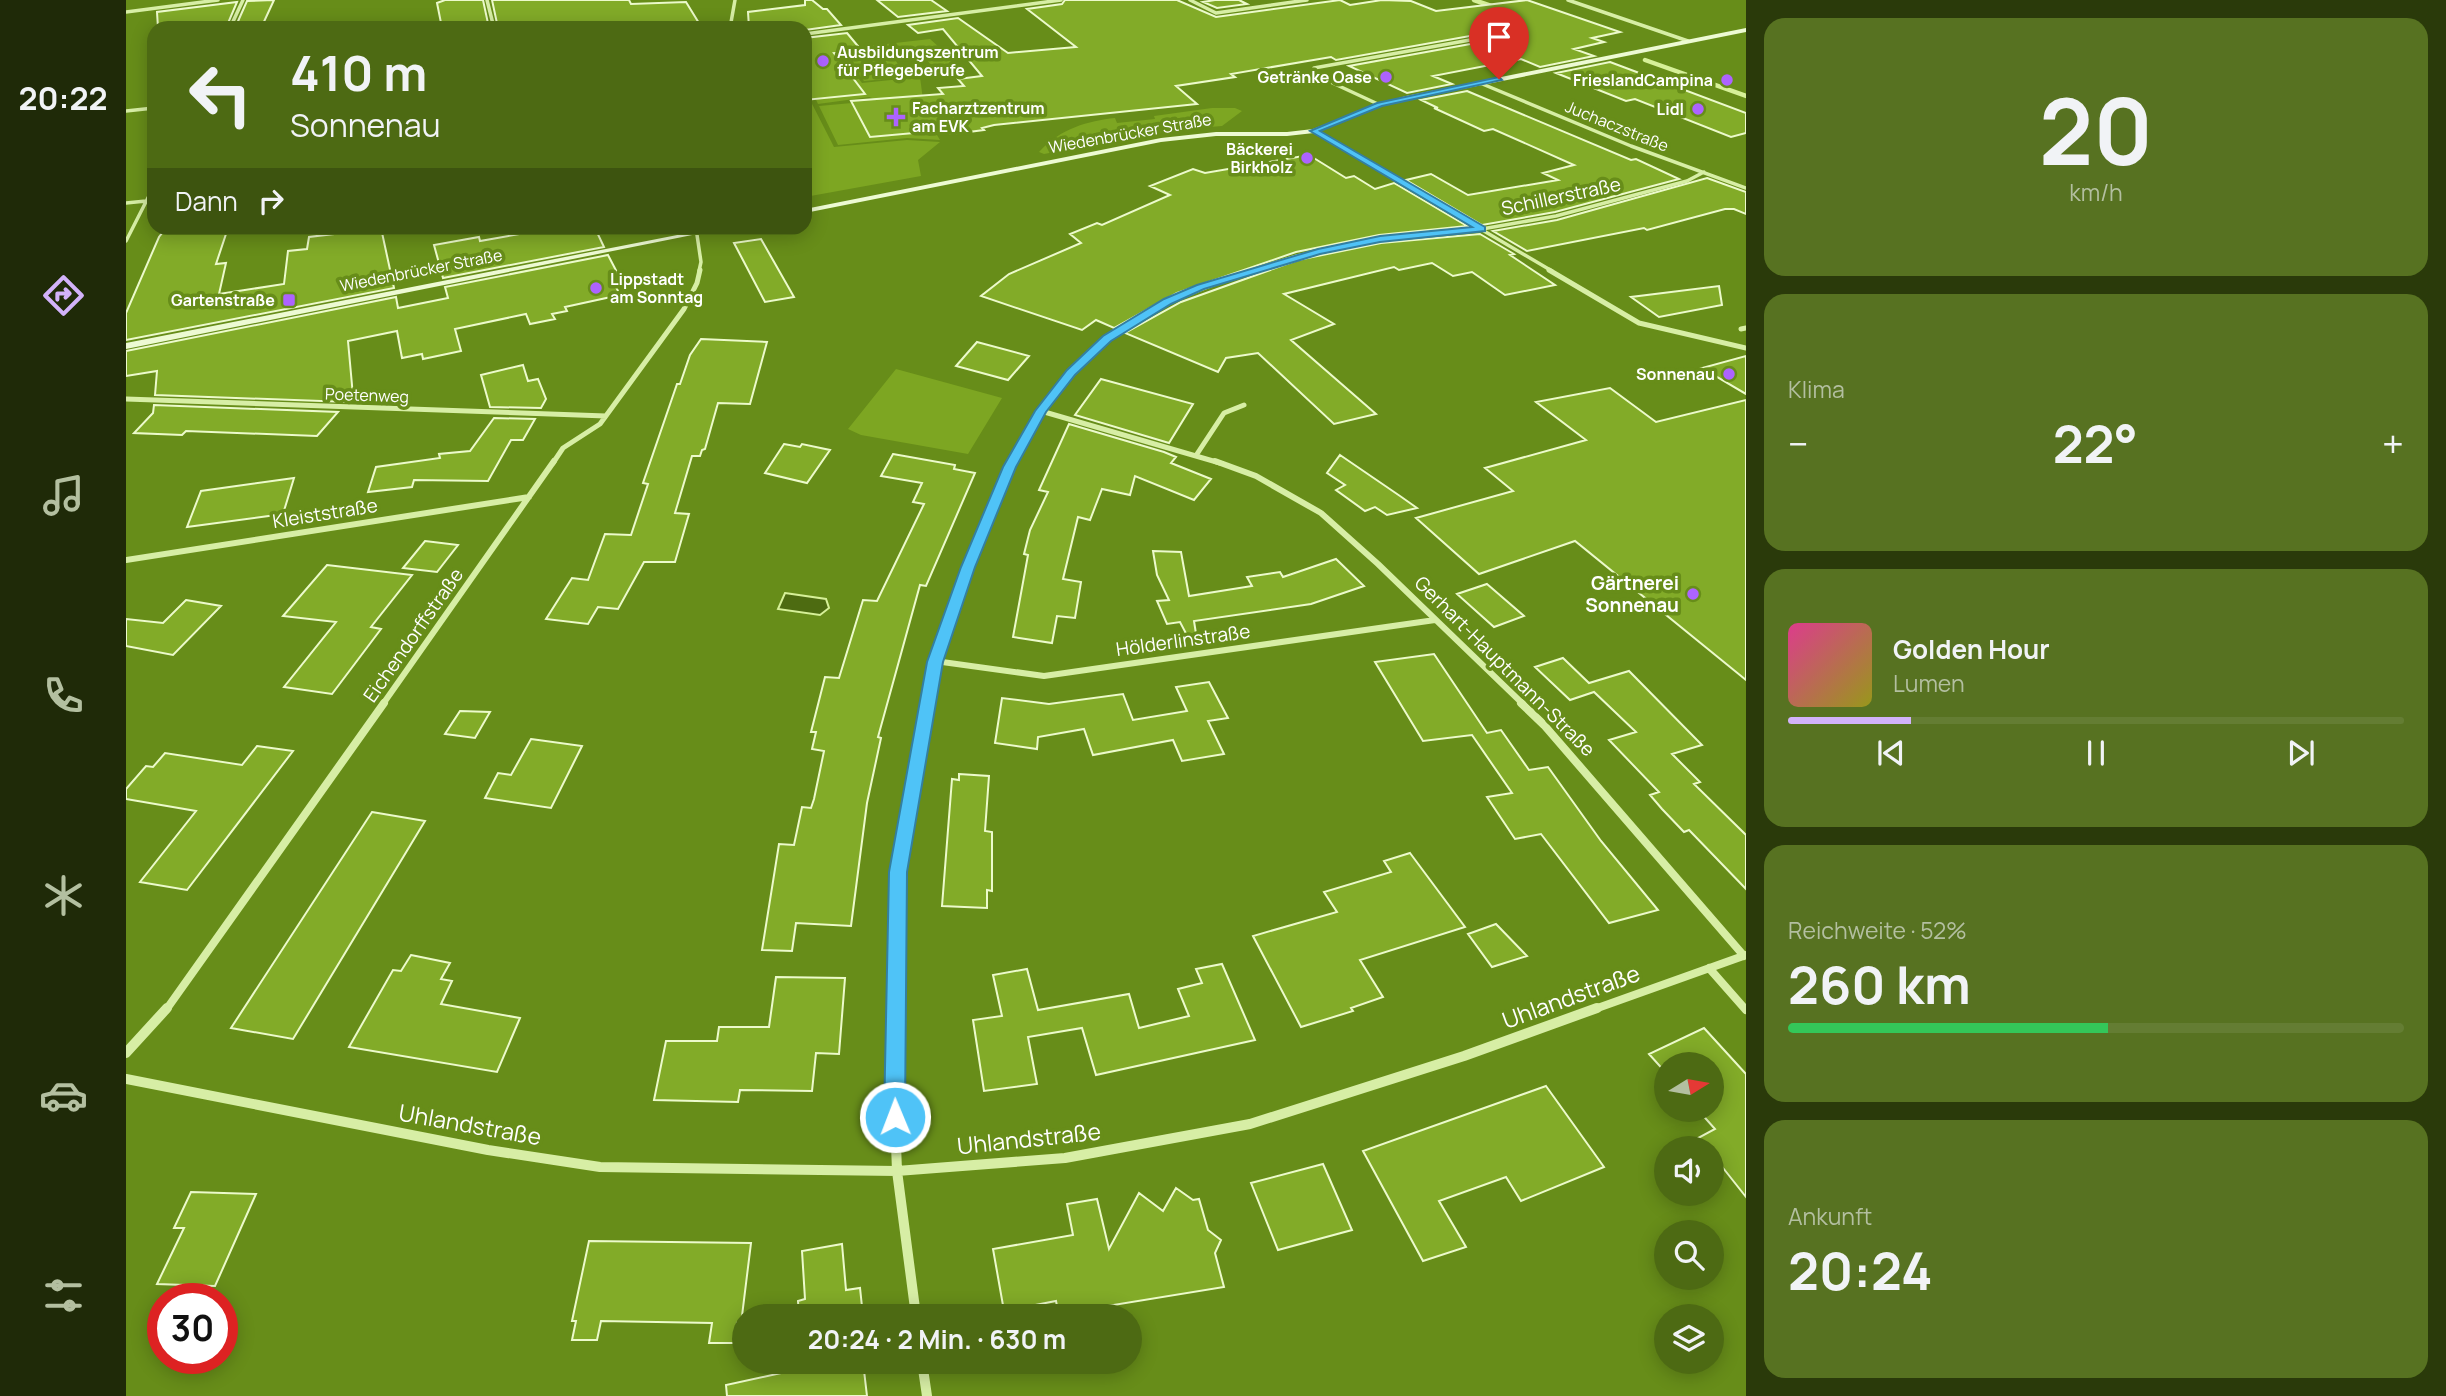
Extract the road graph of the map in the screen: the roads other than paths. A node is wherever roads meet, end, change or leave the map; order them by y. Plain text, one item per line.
1 (218, 0) edge
2 (243, 0) edge
3 (487, 0) edge
4 (735, 0) edge
5 (1061, 0) edge
6 (1190, 0) edge
7 (1307, 0) edge
8 (1568, 0) edge
9 (126, 12) edge
10 (233, 21) edge
11 (492, 21) edge
12 (731, 21) edge
13 (1746, 30) edge
14 (812, 33) edge
15 (1523, 34) dead end
16 (1688, 41) junction
17 (1480, 83) junction
18 (1380, 104) junction
19 (147, 109) edge
20 (126, 111) edge
21 (1314, 131) junction
22 (1704, 172) junction
23 (1746, 188) edge
24 (146, 201) joint
25 (126, 203) edge
26 (812, 210) edge
27 (1482, 229) junction
28 (671, 235) edge
29 (697, 235) edge
30 (126, 241) edge
31 (126, 346) edge
32 (1746, 348) edge
33 (126, 399) edge
34 (1244, 405) dead end
35 (1041, 411) junction
36 (607, 416) junction
37 (1197, 454) junction
38 (529, 497) junction
39 (126, 560) edge
40 (1435, 620) junction
41 (935, 662) junction
42 (1745, 956) edge
43 (1709, 968) junction
44 (1746, 1010) edge
45 (126, 1052) edge
46 (126, 1079) edge
47 (897, 1171) junction
48 (914, 1304) edge
49 (924, 1374) edge
50 (927, 1396) edge

1 - 9 street
2 - 10 street
3 - 11 street
4 - 12 street
5 - 14 street
6 - 7 street
8 - 16 street
13 - 16 street, Wiedenbrücker Straße
15 - 18 street
16 - 17 street, Wiedenbrücker Straße
17 - 18 street, Wiedenbrücker Straße
17 - 22 street, Juchaczstraße
18 - 21 street, Wiedenbrücker Straße
19 - 20 street
21 - 26 street, Wiedenbrücker Straße
21 - 27 street
22 - 23 street, Juchaczstraße
22 - 27 street, Schillerstraße
24 - 25 street
24 - 30 street
27 - 32 street
27 - 35 street, Schillerstraße
28 - 31 street, Wiedenbrücker Straße
29 - 36 street, Eichendorffstraße
33 - 36 street, Poetenweg
34 - 37 street
35 - 37 street, Gerhart-Hauptmann-Straße
35 - 41 street, Schillerstraße
36 - 38 street, Eichendorffstraße
37 - 40 street, Gerhart-Hauptmann-Straße
38 - 39 street, Kleiststraße
38 - 45 street, Eichendorffstraße
40 - 41 street, Hölderlinstraße
40 - 42 street, Gerhart-Hauptmann-Straße
41 - 47 street, Schillerstraße
42 - 43 street, Uhlandstraße
43 - 44 street
43 - 47 street, Uhlandstraße
46 - 47 street, Uhlandstraße
47 - 48 street, Schillerstraße
49 - 50 street

